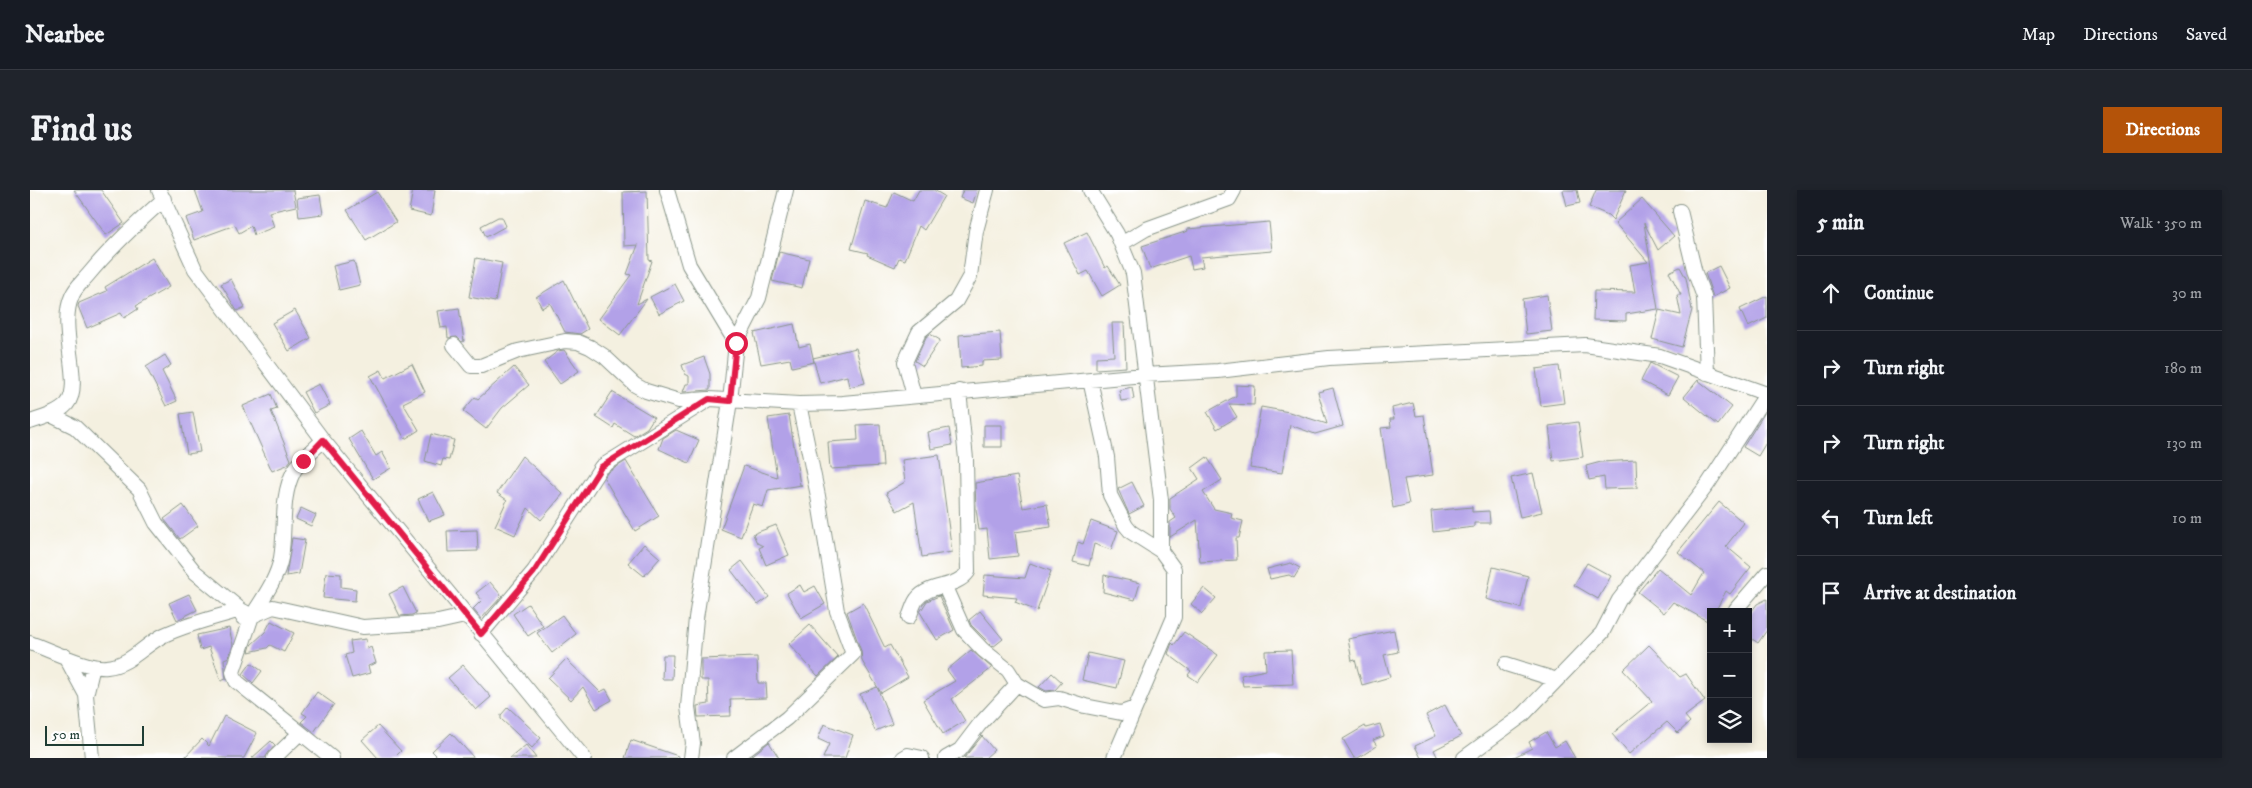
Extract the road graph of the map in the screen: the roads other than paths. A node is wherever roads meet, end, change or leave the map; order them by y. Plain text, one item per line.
1 (667, 190) edge
2 (786, 190) edge
3 (987, 190) edge
4 (1090, 190) edge
5 (1234, 190) edge
6 (161, 195) edge
7 (1680, 211) dead end
8 (1121, 244) junction
9 (736, 343) junction
10 (454, 345) dead end
11 (1707, 373) junction
12 (1144, 375) junction
13 (1090, 380) junction
14 (960, 391) junction
15 (1767, 393) edge
16 (914, 396) junction
17 (709, 399) junction
18 (730, 401) junction
19 (799, 404) junction
20 (57, 418) junction
21 (30, 422) edge
22 (323, 440) junction
23 (1161, 550) junction
24 (1767, 573) edge
25 (945, 587) junction
26 (1737, 608) edge
27 (247, 613) junction
28 (466, 616) junction
29 (910, 617) dead end
30 (481, 634) junction
31 (30, 643) edge
32 (65, 656) junction
33 (1506, 664) dead end
34 (93, 666) junction
35 (1557, 680) junction
36 (1016, 684) junction
37 (86, 695) junction
38 (1135, 708) junction
39 (300, 733) junction
40 (92, 758) edge
41 (274, 758) edge
42 (332, 758) edge
43 (584, 758) edge
44 (691, 758) edge
45 (734, 758) edge
46 (903, 758) edge
47 (922, 758) edge
48 (946, 758) edge
49 (1114, 758) edge
50 (1464, 758) edge

1 - 9 street
2 - 9 street
3 - 16 street
4 - 8 street
5 - 8 street
6 - 20 street
6 - 22 street
7 - 11 street
8 - 12 street
9 - 18 street
10 - 17 street
11 - 12 street
11 - 15 street
12 - 13 street
12 - 23 street
13 - 14 street
13 - 23 street
14 - 16 street
14 - 25 street
15 - 35 street
16 - 19 street
17 - 18 street
17 - 30 street
18 - 19 street
18 - 44 street
19 - 45 street
20 - 21 street
20 - 27 street
22 - 27 street
22 - 28 street
23 - 38 street
24 - 26 street
25 - 29 street
25 - 36 street
27 - 28 street
27 - 34 street
27 - 39 street
28 - 30 street
30 - 43 street
31 - 32 street
32 - 34 street
32 - 37 street
33 - 35 street
34 - 37 street
35 - 50 street
36 - 38 street
36 - 48 street
37 - 40 street
38 - 49 street
39 - 41 street
39 - 42 street
46 - 47 street

